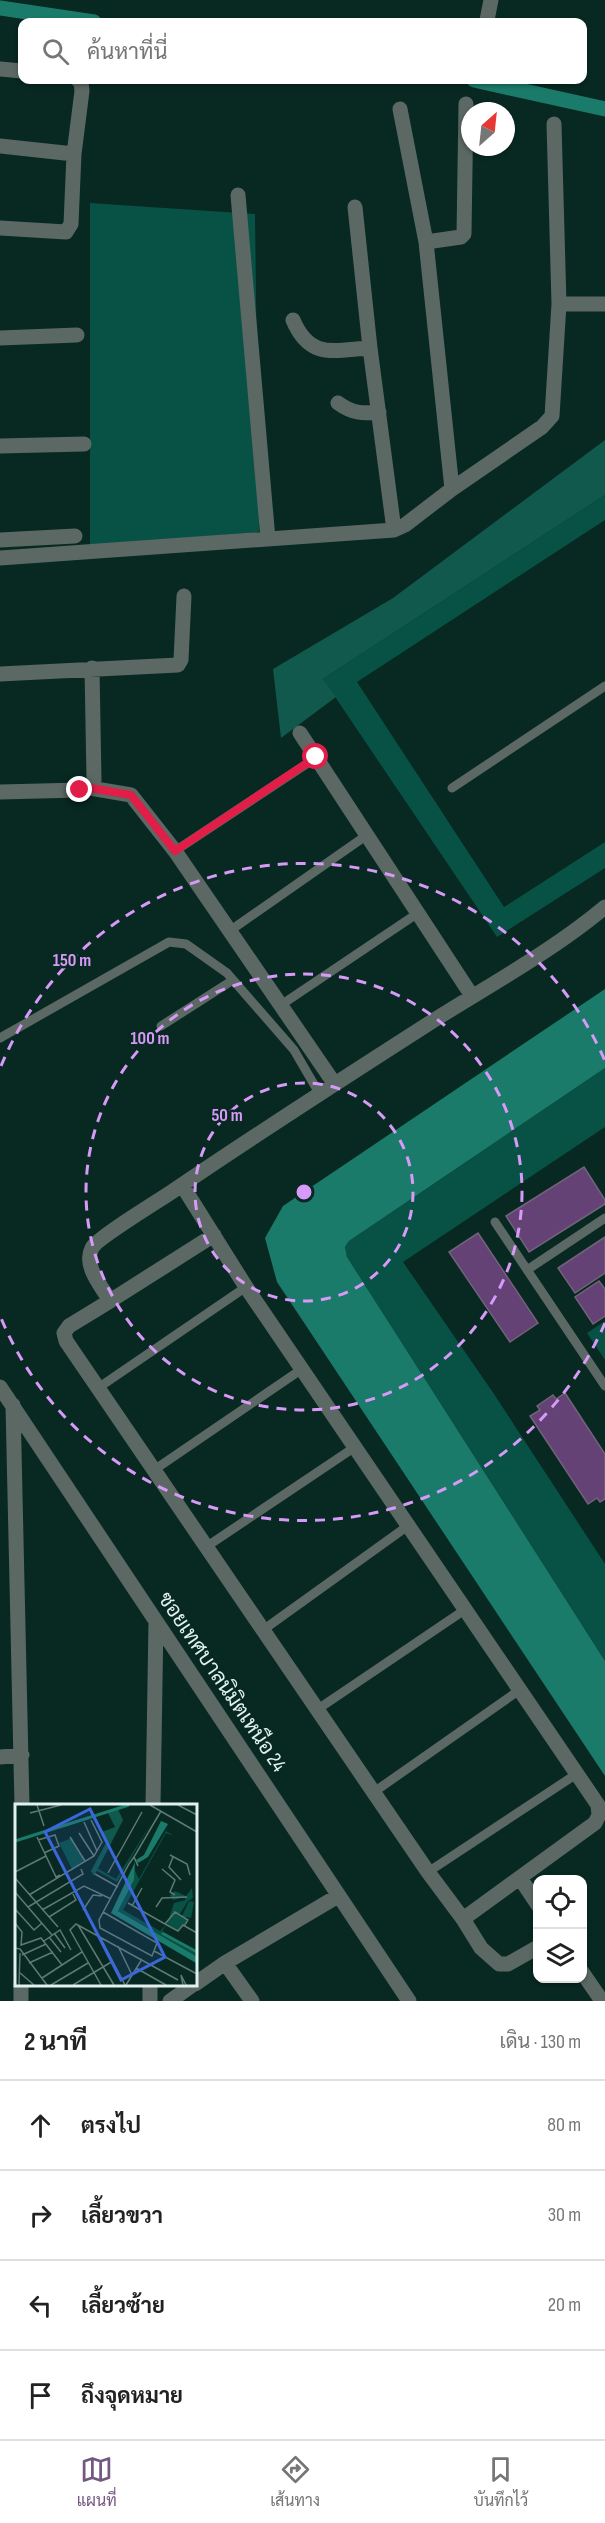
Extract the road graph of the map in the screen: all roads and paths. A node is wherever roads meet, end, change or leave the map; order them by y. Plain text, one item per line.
1 (491, 0) edge
2 (487, 18) edge
3 (0, 69) edge
4 (18, 71) edge
5 (81, 84) edge
6 (400, 109) dead end
7 (554, 124) dead end
8 (0, 146) edge
9 (74, 154) junction
10 (465, 156) edge
11 (238, 195) dead end
12 (355, 207) dead end
13 (0, 228) edge
14 (426, 242) junction
15 (559, 304) junction
16 (605, 304) edge
17 (293, 320) dead end
18 (77, 335) dead end
19 (0, 338) edge
20 (370, 348) junction
21 (338, 403) dead end
22 (379, 412) junction
23 (84, 444) dead end
24 (0, 446) edge
25 (452, 489) junction
26 (394, 530) junction
27 (75, 536) dead end
28 (268, 539) junction
29 (0, 540) edge
30 (0, 558) edge
31 (184, 596) dead end
32 (92, 668) junction
33 (0, 674) edge
34 (605, 686) edge
35 (300, 733) dead end
36 (316, 757) junction
37 (90, 788) junction
38 (452, 788) dead end
39 (0, 792) edge
40 (367, 835) junction
41 (175, 851) junction
42 (605, 907) edge
43 (418, 913) junction
44 (231, 930) junction
45 (233, 980) junction
46 (472, 996) junction
47 (281, 1005) junction
48 (161, 1026) dead end
49 (0, 1038) edge
50 (334, 1083) junction
51 (319, 1093) junction
52 (182, 1185) junction
53 (605, 1218) edge
54 (495, 1222) dead end
55 (214, 1235) junction
56 (527, 1269) junction
57 (246, 1287) junction
58 (110, 1301) junction
59 (302, 1369) junction
60 (605, 1386) edge
61 (0, 1387) edge
62 (98, 1388) junction
63 (13, 1405) junction
64 (355, 1447) junction
65 (154, 1470) junction
66 (409, 1525) junction
67 (206, 1547) junction
68 (466, 1609) junction
69 (156, 1621) junction
70 (263, 1630) junction
71 (521, 1689) junction
72 (318, 1709) junction
73 (22, 1755) junction
74 (0, 1756) edge
75 (578, 1773) junction
76 (374, 1792) junction
77 (22, 1804) edge
78 (153, 1804) edge
79 (428, 1872) junction
80 (520, 1878) junction
81 (338, 1896) junction
82 (533, 1899) edge
83 (463, 1919) junction
84 (533, 1949) edge
85 (225, 1963) junction
86 (587, 1979) edge
87 (196, 1983) edge
88 (192, 1986) edge
89 (170, 2001) edge
90 (252, 2001) edge
91 (409, 2001) edge
92 (602, 2001) edge

1 - 2 street
3 - 4 street
5 - 9 street
6 - 14 street
7 - 15 street
8 - 9 street
9 - 13 street
10 - 14 street
11 - 28 street
12 - 20 street
14 - 25 street
15 - 16 street
15 - 25 street
17 - 20 street
18 - 19 street
20 - 22 street
21 - 22 street
22 - 26 street
23 - 24 street
25 - 26 street
26 - 28 street
27 - 29 street
28 - 30 street
31 - 32 street
32 - 33 street
32 - 37 street
34 - 38 lane
35 - 36 street
36 - 40 street
36 - 41 lane
37 - 39 street
37 - 41 street
40 - 43 street
40 - 44 lane
41 - 44 street
42 - 46 street
43 - 46 street
43 - 47 lane
44 - 47 street
45 - 48 lane
45 - 49 lane
45 - 51 lane
46 - 50 street
47 - 50 street
50 - 51 street
51 - 52 street
52 - 55 street
52 - 58 street
53 - 56 lane
54 - 56 lane
55 - 57 street
55 - 58 street
56 - 60 lane
57 - 59 street
57 - 62 lane
58 - 62 street
59 - 64 street
59 - 65 lane
61 - 63 street, ซอยเทศบาลนิมิตเหนือ 24
62 - 65 street
63 - 69 street, ซอยเทศบาลนิมิตเหนือ 24
63 - 73 street
64 - 66 street
64 - 67 lane
65 - 67 street
66 - 68 street
66 - 70 lane
67 - 70 street
68 - 71 street
68 - 72 lane
69 - 78 street
69 - 81 street, ซอยเทศบาลนิมิตเหนือ 24
70 - 72 street
71 - 75 street
71 - 76 lane
72 - 76 street
73 - 74 street
73 - 77 street
75 - 79 lane
75 - 80 street
76 - 79 street
79 - 83 street
80 - 82 street
80 - 83 street
81 - 85 street
81 - 91 street, ซอยเทศบาลนิมิตเหนือ 24
83 - 84 street
85 - 87 street
85 - 90 street
86 - 92 street
88 - 89 street

